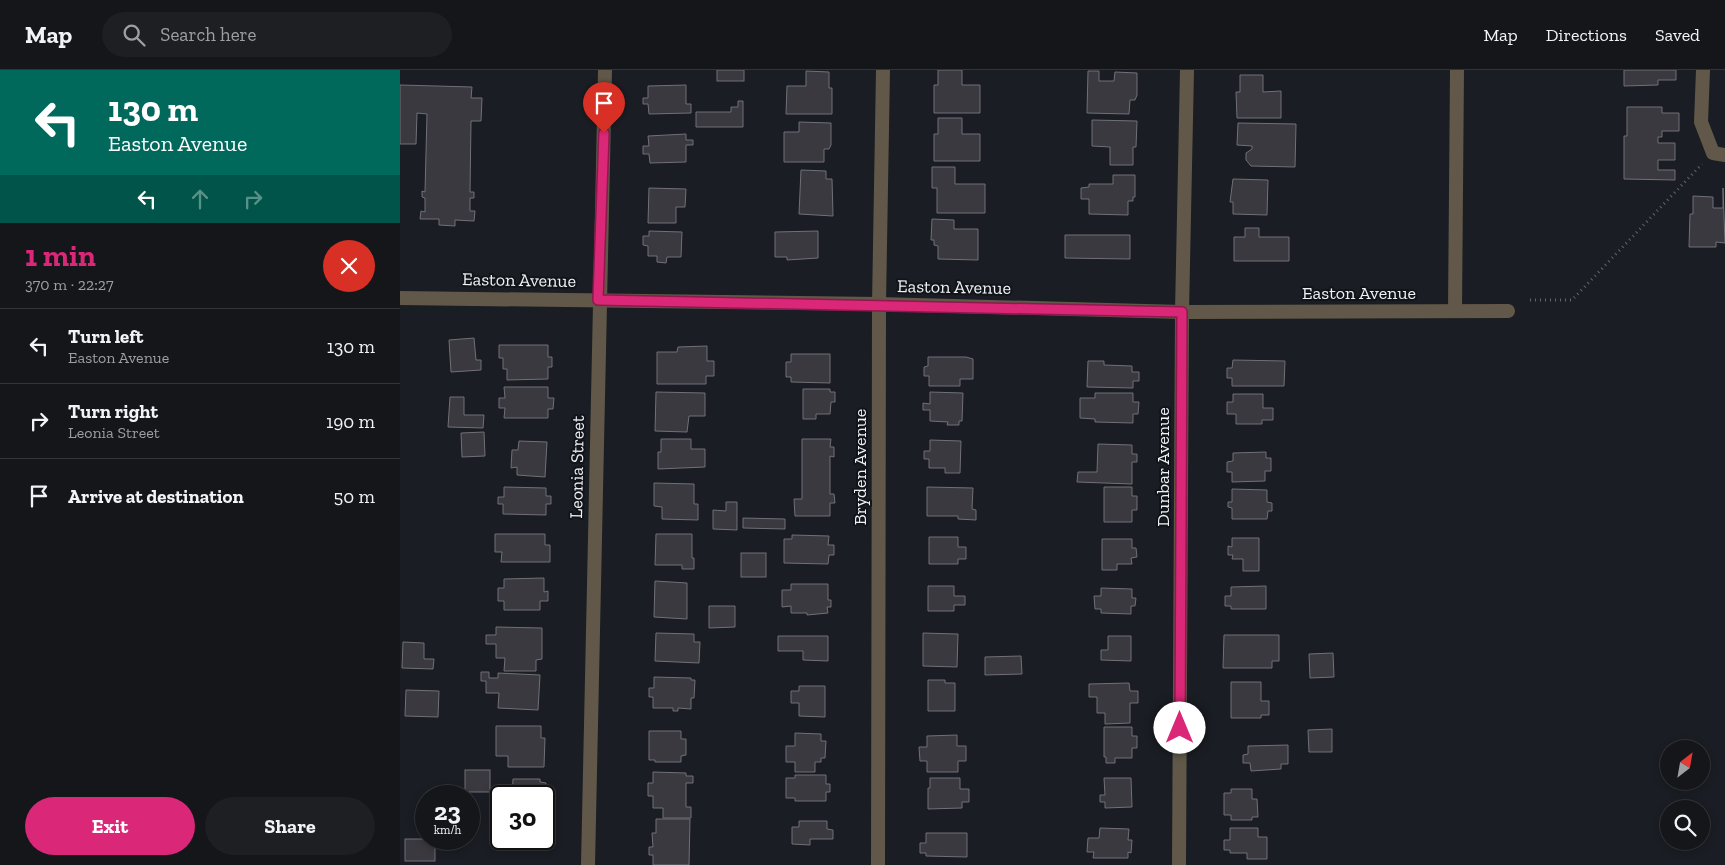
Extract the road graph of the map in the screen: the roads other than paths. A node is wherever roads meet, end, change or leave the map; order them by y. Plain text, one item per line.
1 (605, 70) edge
2 (883, 70) edge
3 (1187, 70) edge
4 (1457, 70) edge
5 (1703, 70) edge
6 (1719, 154) edge
7 (400, 298) edge
8 (598, 300) junction
9 (879, 304) junction
10 (1182, 312) junction
11 (1455, 312) junction
12 (1508, 312) dead end
13 (588, 865) edge
14 (878, 865) edge
15 (1179, 865) edge

1 - 8 street, Leonia Street
2 - 9 street, Bryden Avenue
3 - 10 street, Dunbar Avenue
4 - 11 street
5 - 6 street
7 - 8 street, Easton Avenue
8 - 9 street, Easton Avenue
8 - 13 street, Leonia Street
9 - 10 street, Easton Avenue
9 - 14 street, Bryden Avenue
10 - 11 street, Easton Avenue
10 - 15 street, Dunbar Avenue
11 - 12 street, Easton Avenue

